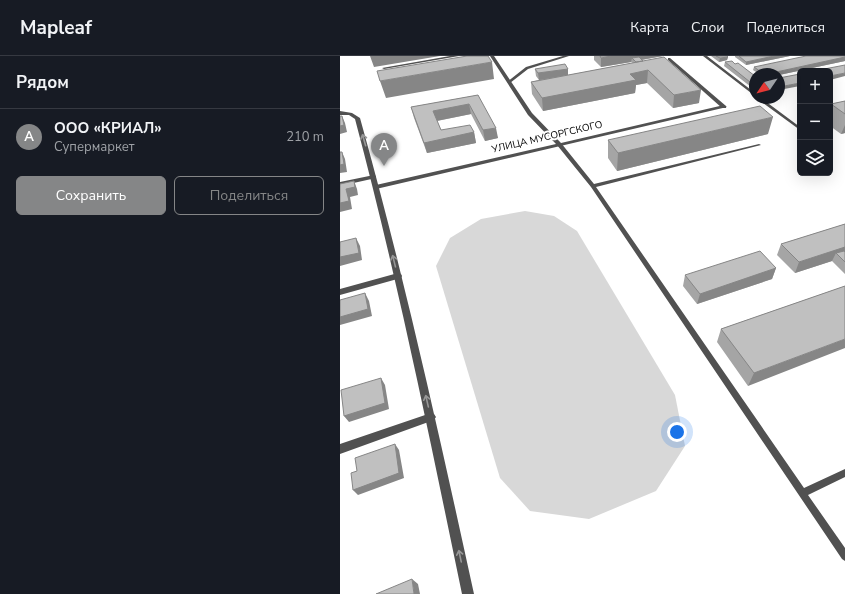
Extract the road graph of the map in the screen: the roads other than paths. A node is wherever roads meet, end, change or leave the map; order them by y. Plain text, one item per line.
1 (457, 56) edge
2 (492, 56) edge
3 (567, 56) edge
4 (705, 56) edge
5 (669, 59) edge
6 (722, 64) dead end
7 (498, 65) junction
8 (716, 65) junction
9 (490, 66) edge
10 (384, 68) edge
11 (509, 82) junction
12 (749, 91) edge
13 (766, 104) edge
14 (724, 107) joint
15 (340, 113) edge
16 (797, 127) edge
17 (559, 144) junction
18 (759, 145) dead end
19 (374, 177) junction
20 (340, 184) edge
21 (593, 186) junction
22 (376, 187) junction
23 (398, 276) junction
24 (340, 292) edge
25 (431, 417) junction
26 (340, 449) edge
27 (845, 473) edge
28 (802, 493) junction
29 (845, 556) edge
30 (468, 594) edge

1 - 10 lane
2 - 7 street
3 - 11 lane
4 - 8 lane
5 - 14 lane
6 - 8 lane
7 - 9 lane
7 - 11 street
8 - 12 lane
11 - 17 street
13 - 16 lane
14 - 17 street, УЛИЦА МУСОРГСКОГО
19 -> 15 street
17 - 21 lane
17 - 22 street, УЛИЦА МУСОРГСКОГО
18 - 21 lane
19 - 20 street
19 - 22 street
21 - 28 lane
23 -> 22 street
23 - 24 street
25 -> 23 street
25 - 26 street
30 -> 25 street
27 - 28 lane
28 - 29 lane

